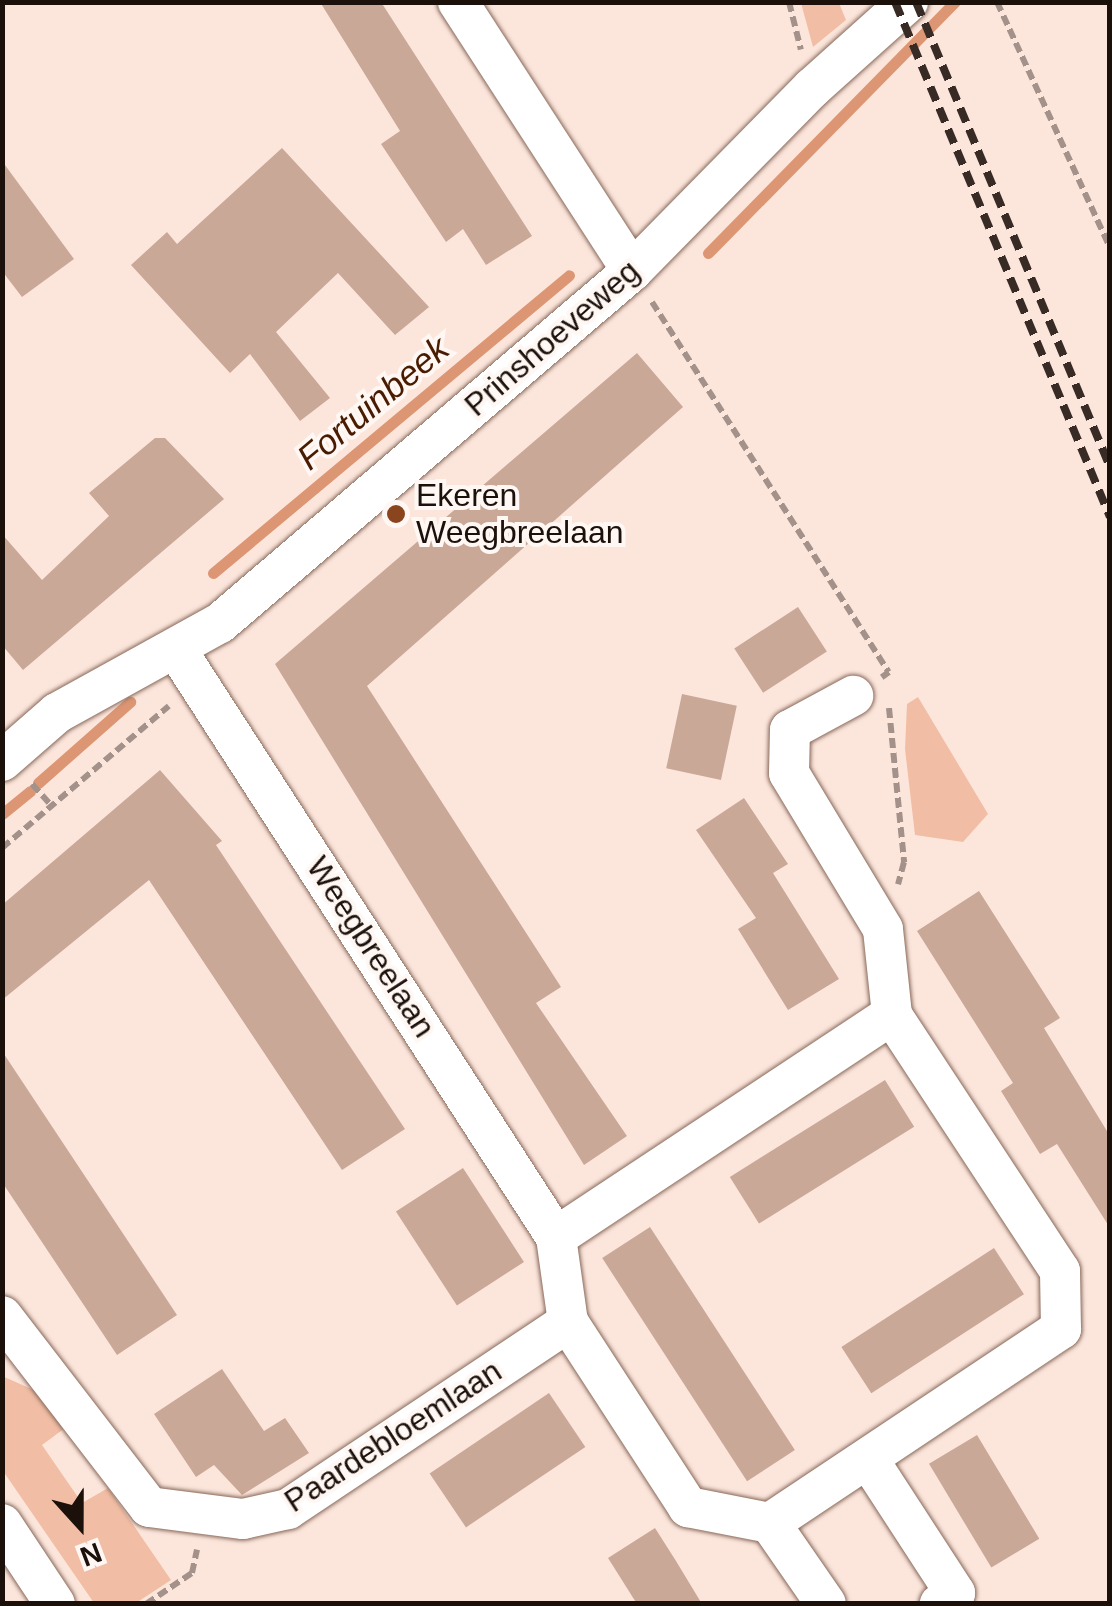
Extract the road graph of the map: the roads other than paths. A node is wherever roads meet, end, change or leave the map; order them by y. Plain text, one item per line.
1 (458, 2) edge
2 (908, 2) edge
3 (632, 271) junction
4 (187, 662) junction
5 (853, 696) road end
6 (2, 761) edge
7 (892, 1015) junction
8 (556, 1237) junction
9 (4, 1320) edge
10 (568, 1322) junction
11 (868, 1459) junction
12 (2, 1524) edge
13 (770, 1524) junction
14 (54, 1604) edge
15 (826, 1604) edge
16 (940, 1604) edge

1 - 3 street
2 - 3 street, Prinshoeveweg
3 - 4 street, Prinshoeveweg
4 - 6 street, Prinshoeveweg
4 - 8 street, Weegbreelaan
5 - 7 street
7 - 8 street
7 - 11 street
8 - 10 street, Weegbreelaan
9 - 10 street, Paardebloemlaan
10 - 13 street, Weegbreelaan
11 - 13 street
11 - 16 street
12 - 14 street
13 - 15 street

